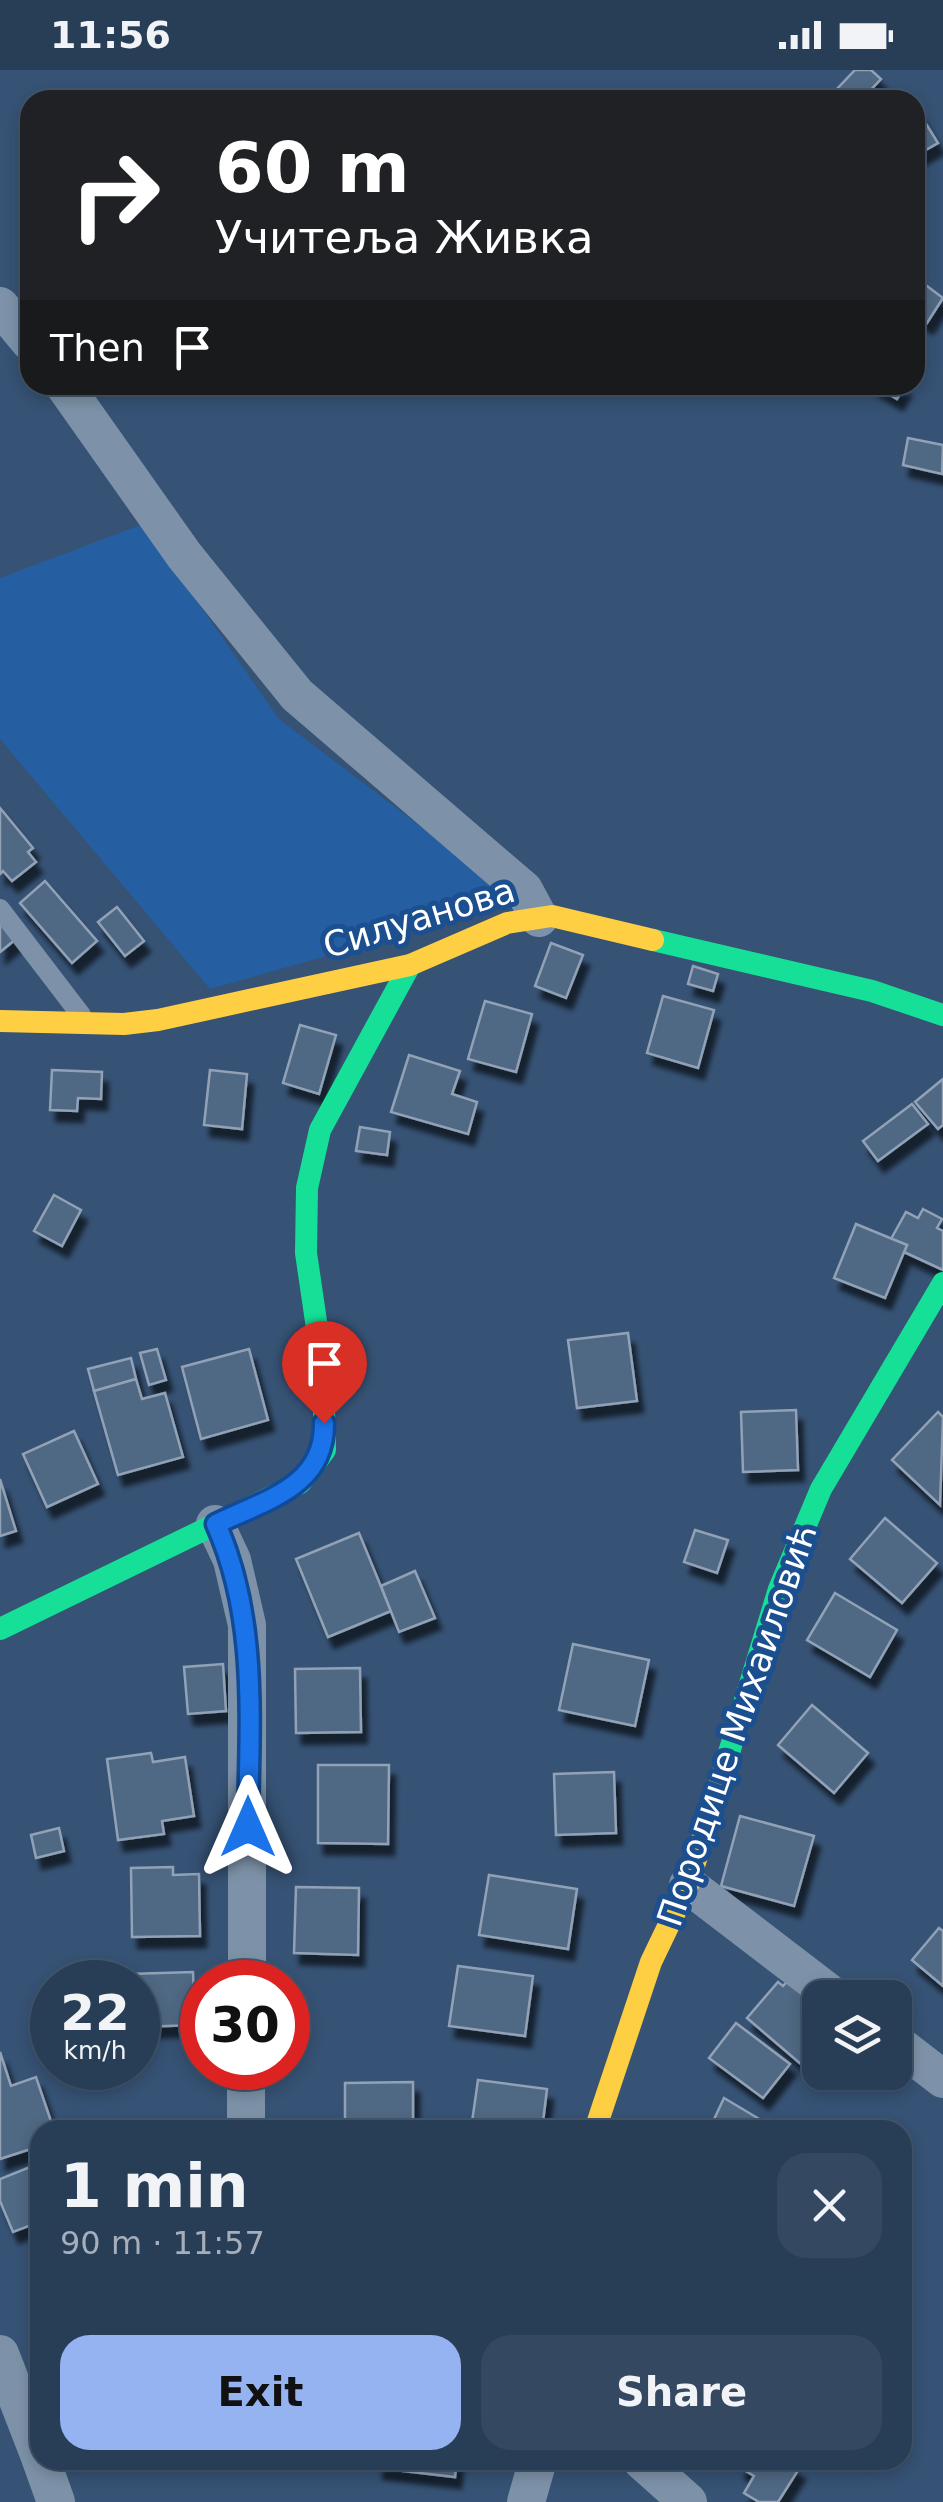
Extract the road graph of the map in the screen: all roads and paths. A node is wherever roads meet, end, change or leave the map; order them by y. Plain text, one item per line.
1 (0, 306) edge
2 (20, 330) edge
3 (71, 395) edge
4 (0, 910) edge
5 (538, 918) junction
6 (410, 964) junction
7 (943, 1015) edge
8 (0, 1021) edge
9 (86, 1022) junction
10 (943, 1283) edge
11 (216, 1524) junction
12 (0, 1629) edge
13 (688, 1884) junction
14 (247, 1960) edge
15 (813, 1980) edge
16 (912, 2055) edge
17 (943, 2079) edge
18 (246, 2090) edge
19 (246, 2120) edge
20 (597, 2120) edge
21 (4, 2376) edge
22 (30, 2435) edge
23 (44, 2470) edge
24 (535, 2470) edge
25 (653, 2470) edge
26 (56, 2502) edge
27 (526, 2502) edge
28 (688, 2502) edge

1 - 2 street
3 - 5 street
4 - 9 lane
5 - 6 street, Силуанова
5 - 7 street, Силуанова
6 - 9 street, Силуанова
6 - 11 street
8 - 9 street, Силуанова
10 - 13 street, Породице Михаиловић
11 - 12 street
11 - 14 street
13 - 15 street
13 - 20 street, Породице Михаиловић
16 - 17 street
18 - 19 street
21 - 22 street
23 - 26 street
24 - 27 street
25 - 28 street

